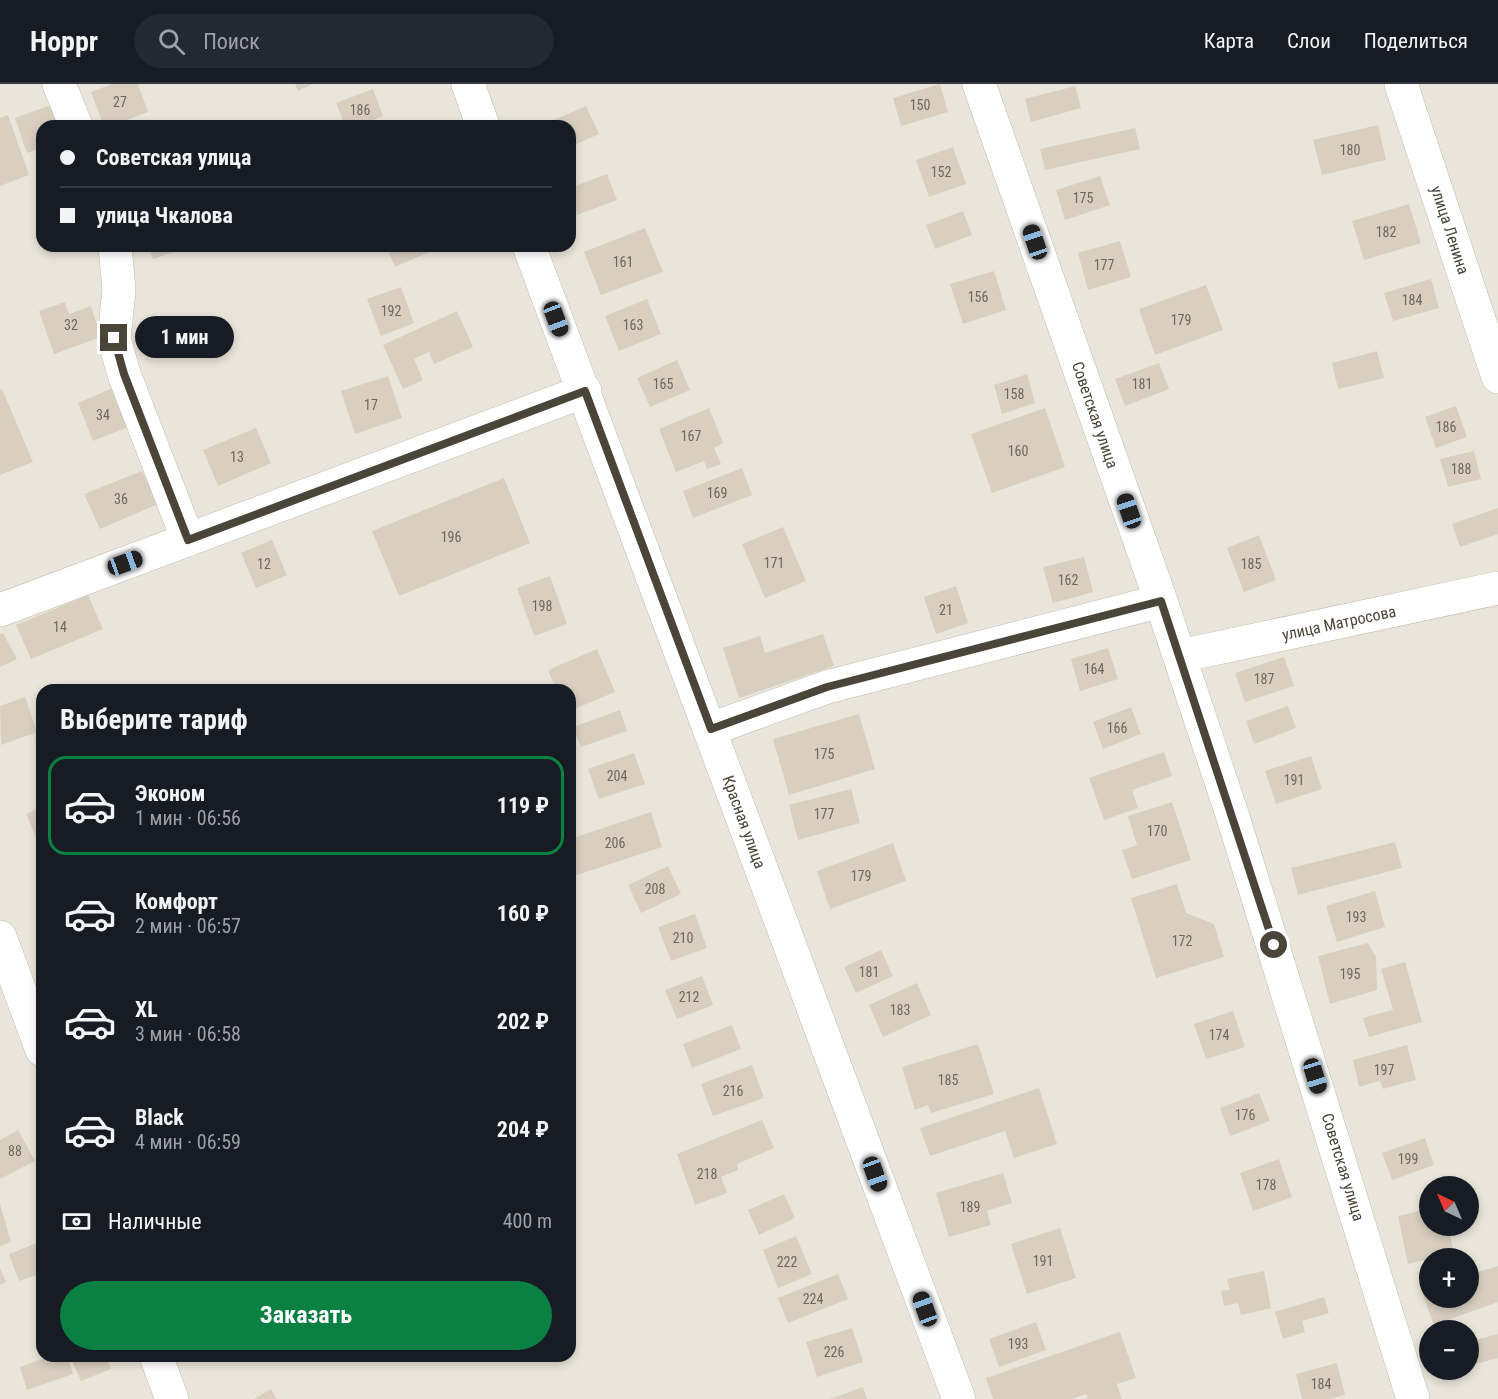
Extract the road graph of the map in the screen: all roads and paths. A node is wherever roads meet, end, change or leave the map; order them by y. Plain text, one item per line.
1 (59, 84) edge
2 (468, 84) edge
3 (979, 84) edge
4 (1401, 84) edge
5 (74, 120) edge
6 (481, 120) edge
7 (116, 252) edge
8 (531, 252) edge
9 (1498, 377) edge
10 (585, 391) junction
11 (188, 540) junction
12 (1498, 588) edge
13 (1161, 601) junction
14 (0, 610) edge
15 (1180, 656) junction
16 (711, 729) junction
17 (0, 937) edge
18 (36, 1034) edge
19 (158, 1362) edge
20 (172, 1399) edge
21 (958, 1399) edge
22 (1413, 1399) edge

1 - 5 street
2 - 6 street
3 - 13 street, Советская улица
4 - 9 street, улица Ленина
7 - 11 street
8 - 10 street, Красная улица
10 - 11 street
10 - 16 street, Красная улица
11 - 14 street
12 - 15 street, улица Матросова
13 - 15 street, Советская улица
13 - 16 street
15 - 22 street, Советская улица
16 - 21 street, Красная улица
17 - 18 street
19 - 20 street

